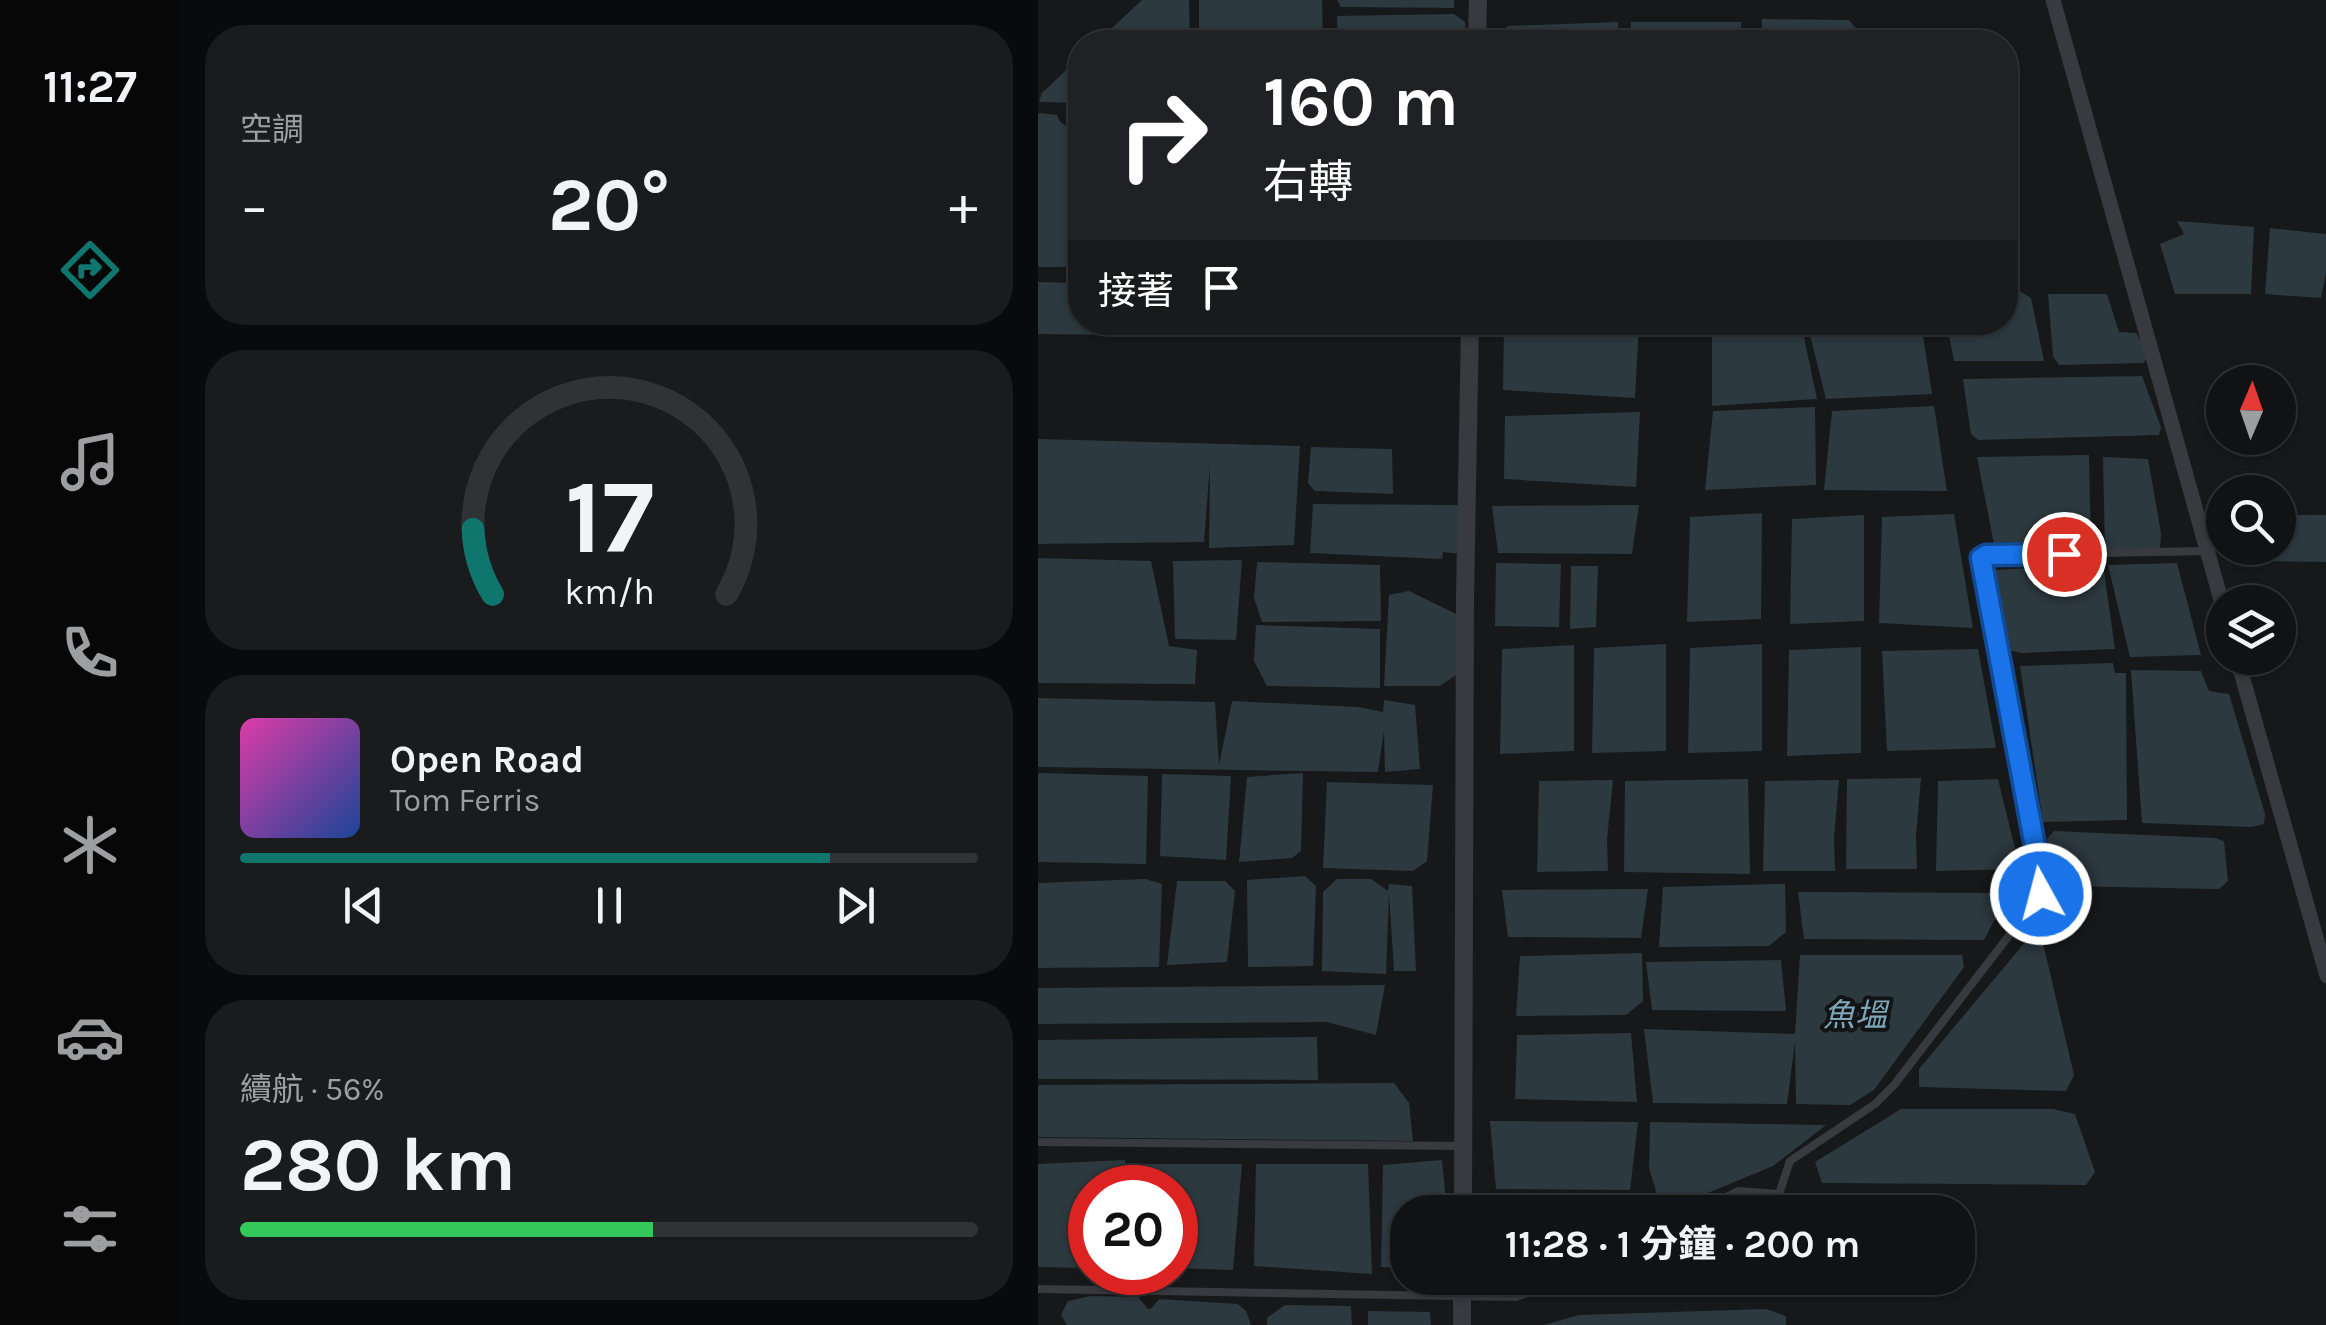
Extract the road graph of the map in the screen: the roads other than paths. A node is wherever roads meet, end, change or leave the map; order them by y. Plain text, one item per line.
1 (1478, 0) edge
2 (2053, 0) edge
3 (1477, 30) edge
4 (1470, 335) edge
5 (2206, 544) edge
6 (2206, 551) edge
7 (2242, 675) edge
8 (2326, 976) edge
9 (1038, 1142) edge
10 (1463, 1146) junction
11 (1462, 1195) edge
12 (1730, 1195) edge
13 (1390, 1287) edge
14 (1038, 1289) edge
15 (1462, 1295) edge
16 (1462, 1325) edge

1 - 3 street
2 - 5 street
4 - 10 street
6 - 12 lane
7 - 8 street
9 - 10 lane
10 - 11 street
13 - 14 lane
15 - 16 street

